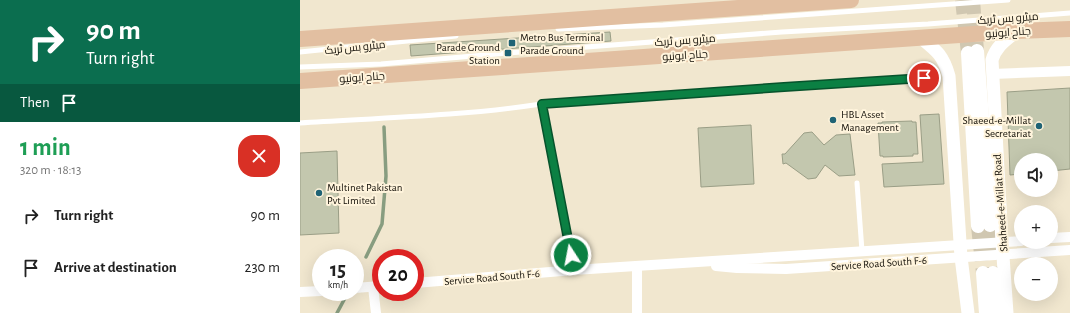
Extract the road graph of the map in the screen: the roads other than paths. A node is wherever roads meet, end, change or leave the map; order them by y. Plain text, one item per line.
1 (851, 0) edge
2 (1008, 0) edge
3 (1070, 13) edge
4 (552, 29) dead end
5 (1070, 29) edge
6 (1017, 31) junction
7 (459, 36) dead end
8 (921, 38) junction
9 (300, 39) edge
10 (300, 52) edge
11 (972, 52) tunnel mouth
12 (300, 66) edge
13 (1070, 71) edge
14 (992, 74) junction
15 (924, 78) dead end
16 (300, 81) edge
17 (542, 104) junction
18 (300, 123) edge
19 (857, 183) dead end
20 (984, 226) tunnel mouth
21 (1070, 237) edge
22 (1058, 238) edge
23 (1014, 244) edge
24 (1002, 248) junction
25 (1070, 250) edge
26 (862, 251) junction
27 (960, 251) junction
28 (688, 263) junction
29 (637, 266) junction
30 (574, 270) junction
31 (424, 282) edge
32 (312, 291) edge
33 (300, 292) edge
34 (376, 301) edge
35 (376, 313) edge
36 (637, 313) edge
37 (968, 313) edge
38 (986, 313) edge
39 (996, 313) edge
40 (1007, 313) edge

1 - 9 main road
2 - 4 lane, میٹرو بس ٹریک
3 - 12 lane, میٹرو بس ٹریک
5 - 6 main road, جناح ایونیو
6 - 8 main road, جناح ایونیو
6 - 14 street, Shaheed-e-Millat Road
7 - 10 lane, میٹرو بس ٹریک
8 - 16 main road, جناح ایونیو
8 - 27 street
11 - 20 main road, Shaheed-e-Millat Road
13 - 14 street
14 - 24 street, Shaheed-e-Millat Road
15 - 17 lane
17 - 18 lane
17 - 30 lane
19 - 26 lane
21 - 22 street
23 - 24 street, Service Road South F-6
24 - 25 street, Service Road South F-6
24 - 27 street, Service Road South F-6
24 - 40 street, Shaheed-e-Millat Road
26 - 27 street, Service Road South F-6
26 - 28 street, Service Road South F-6
27 - 28 street, Service Road South F-6
27 - 37 street
28 - 29 street, Service Road South F-6
29 - 30 street, Service Road South F-6
29 - 36 street
30 - 31 street, Service Road South F-6
32 - 33 street
34 - 35 street
38 - 39 main road

